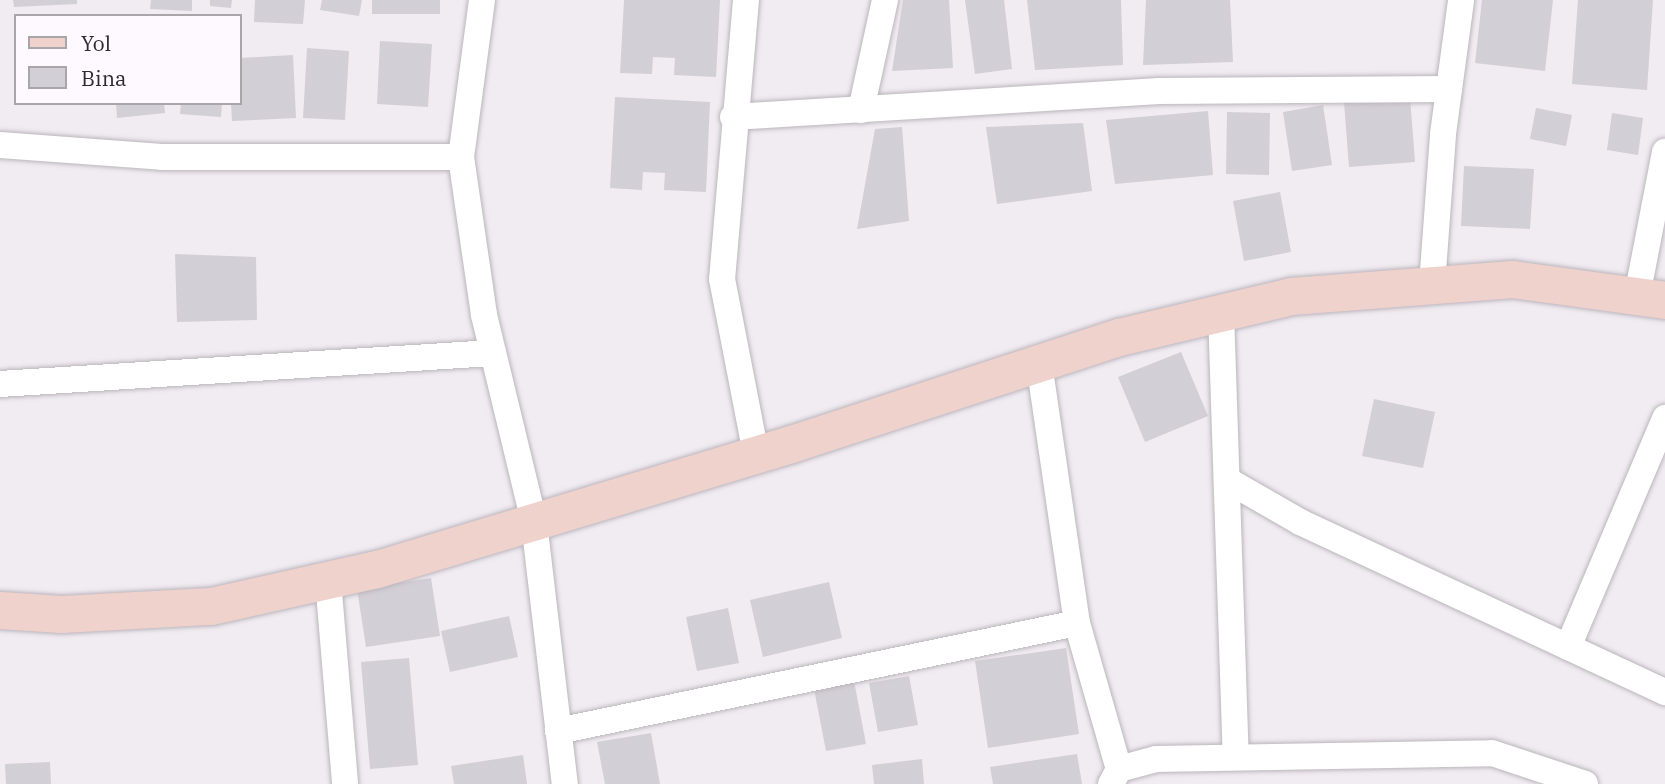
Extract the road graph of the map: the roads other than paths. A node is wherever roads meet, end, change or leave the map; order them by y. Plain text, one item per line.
1 (482, 0) edge
2 (746, 0) edge
3 (885, 0) edge
4 (1461, 0) edge
5 (1449, 89) junction
6 (861, 110) junction
7 (733, 117) junction
8 (0, 145) edge
9 (1665, 152) edge
10 (461, 157) junction
11 (1432, 285) junction
12 (1651, 298) edge
13 (1221, 312) junction
14 (493, 353) junction
15 (1039, 363) junction
16 (0, 384) edge
17 (1665, 418) edge
18 (756, 454) junction
19 (1227, 480) junction
20 (534, 522) junction
21 (328, 580) junction
22 (0, 610) edge
23 (1077, 623) junction
24 (1568, 647) junction
25 (1665, 692) edge
26 (558, 731) junction
27 (1236, 757) junction
28 (1115, 776) edge
29 (1576, 782) edge
30 (345, 784) edge
31 (565, 784) edge

1 - 10 street
2 - 7 street
3 - 6 street
4 - 5 street
5 - 6 street
5 - 11 street
6 - 7 street
7 - 18 street
8 - 10 street
9 - 12 street
10 - 14 street
11 - 12 street
11 - 13 street
13 - 15 street
13 - 19 street
14 - 16 street
14 - 20 street
15 - 18 street
15 - 23 street
17 - 24 street
18 - 20 street
19 - 24 street
19 - 27 street
20 - 21 street
20 - 26 street
21 - 22 street
21 - 30 street
23 - 26 street
23 - 28 street
24 - 25 street
26 - 31 street
27 - 28 street
27 - 29 street

